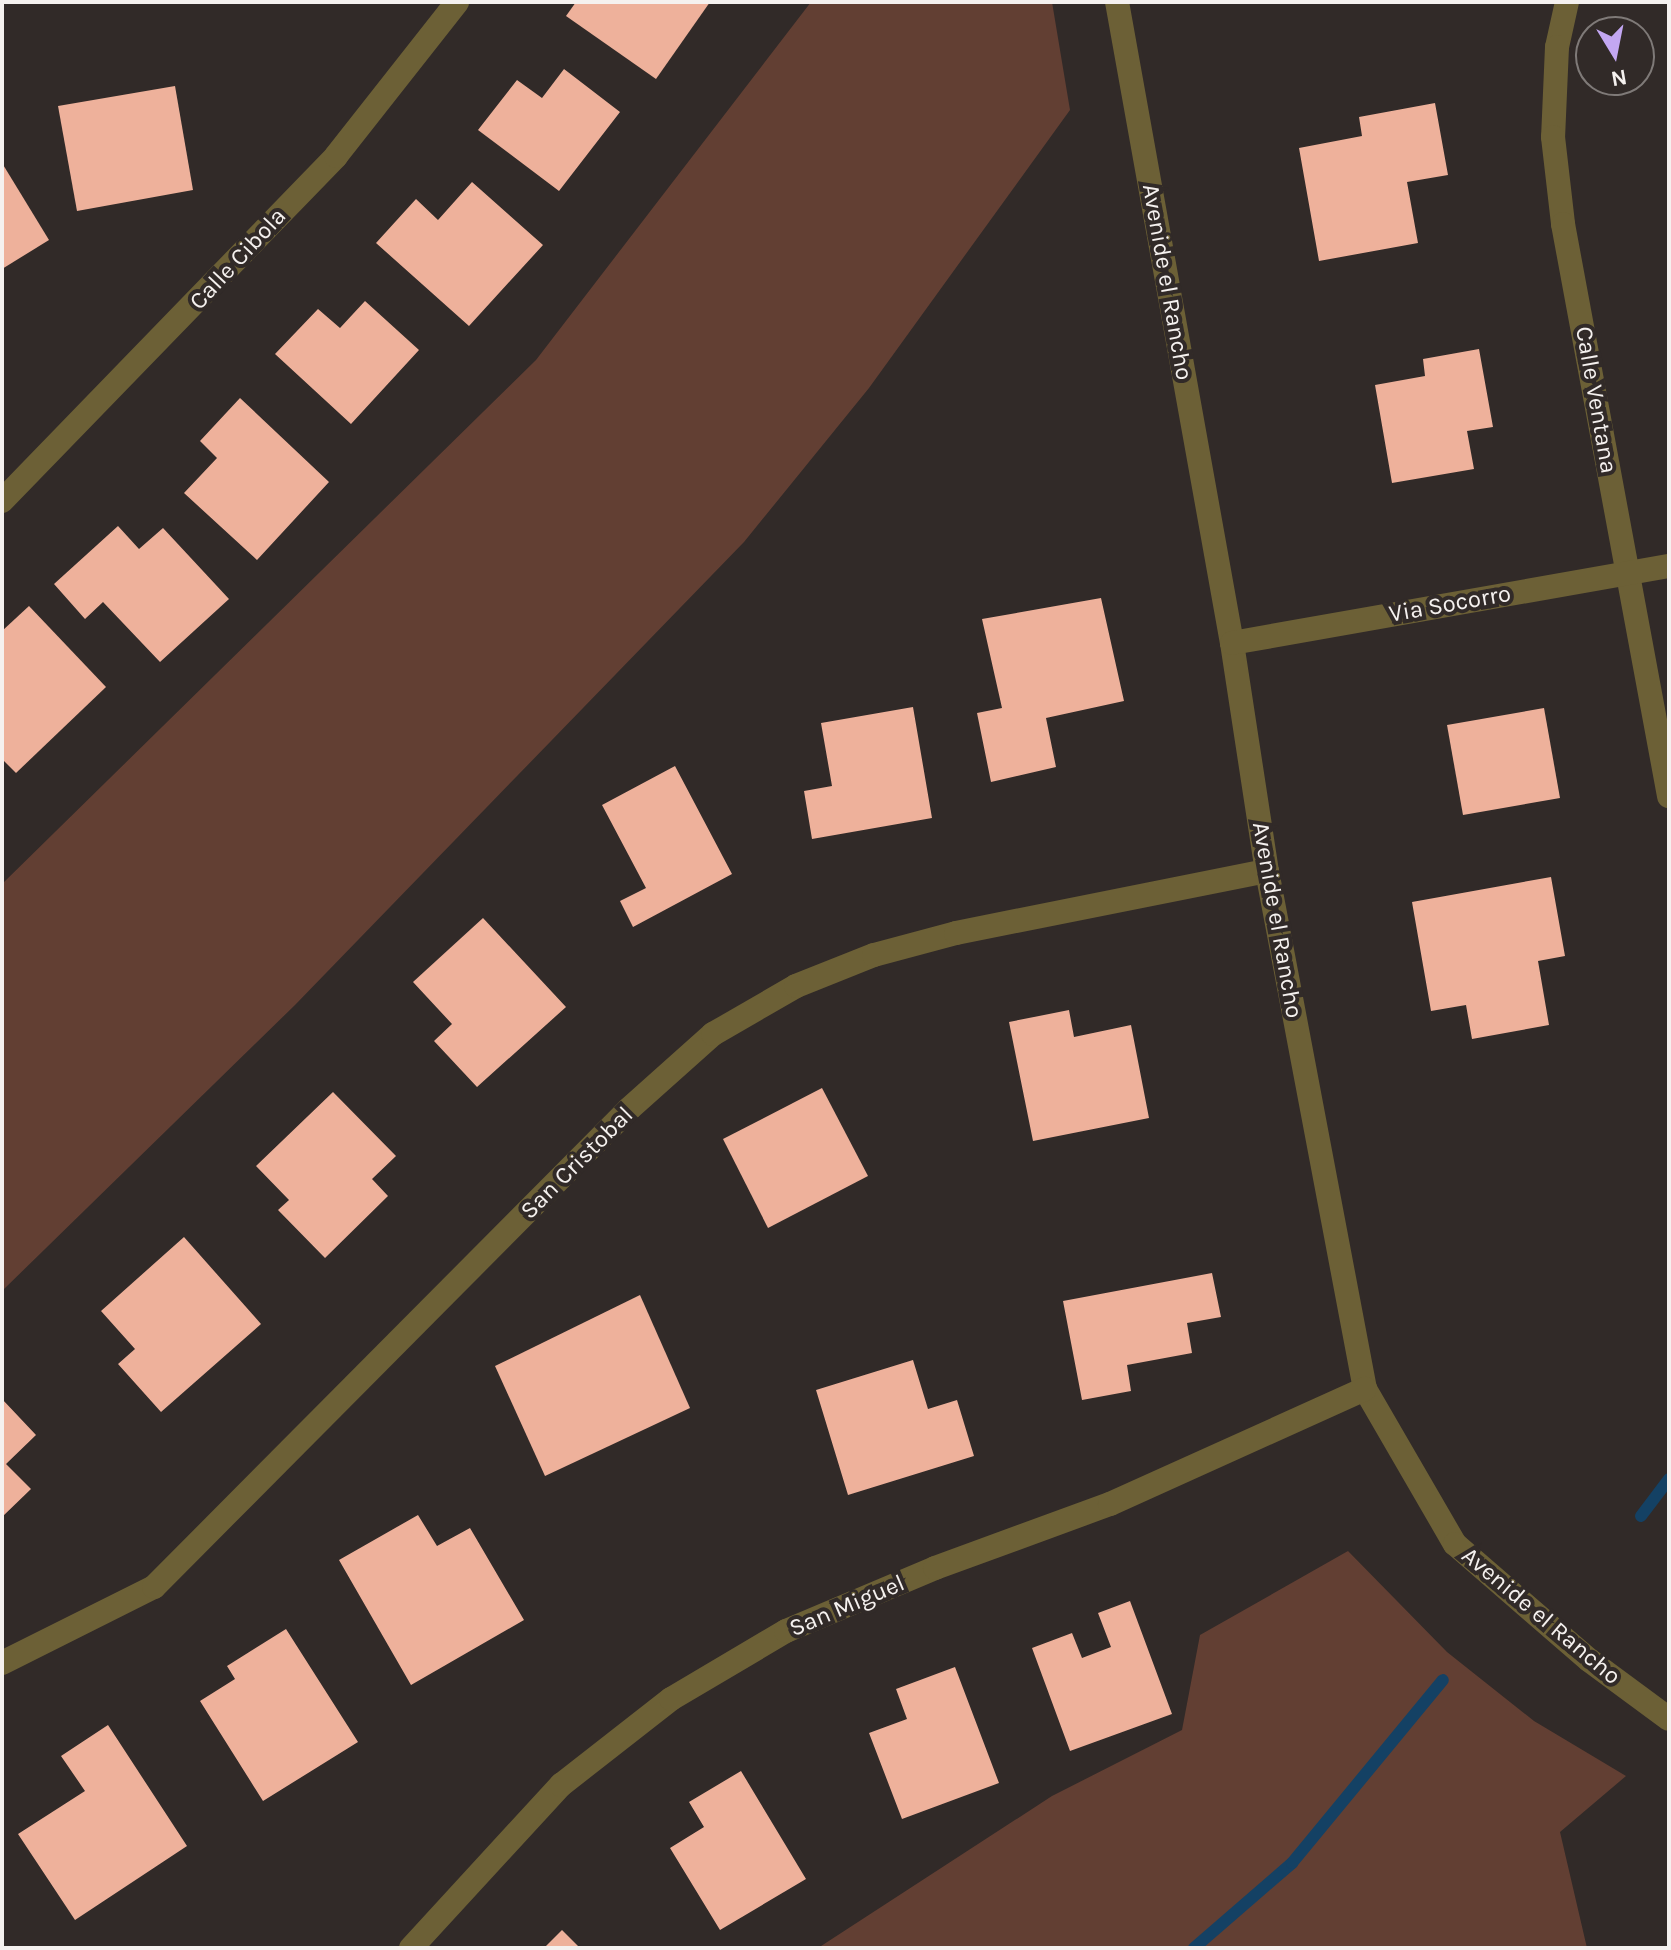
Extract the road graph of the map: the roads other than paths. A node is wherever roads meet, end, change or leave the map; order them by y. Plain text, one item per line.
1 (457, 2) edge
2 (1117, 2) edge
3 (1567, 2) edge
4 (2, 501) edge
5 (1669, 566) edge
6 (1628, 573) junction
7 (1232, 643) junction
8 (1669, 796) edge
9 (1267, 871) junction
10 (1365, 1389) junction
11 (2, 1663) edge
12 (1669, 1719) edge
13 (411, 1948) edge

1 - 4 street, Calle Cibola
2 - 7 street, Avenide el Rancho
3 - 6 street, Calle Ventana
5 - 6 street, Via Socorro
6 - 7 street, Via Socorro
6 - 8 street, Calle Ventana
7 - 9 street, Avenide el Rancho
9 - 10 street, Avenide el Rancho
9 - 11 street, San Cristobal
10 - 12 street, Avenide el Rancho
10 - 13 street, San Miguel

